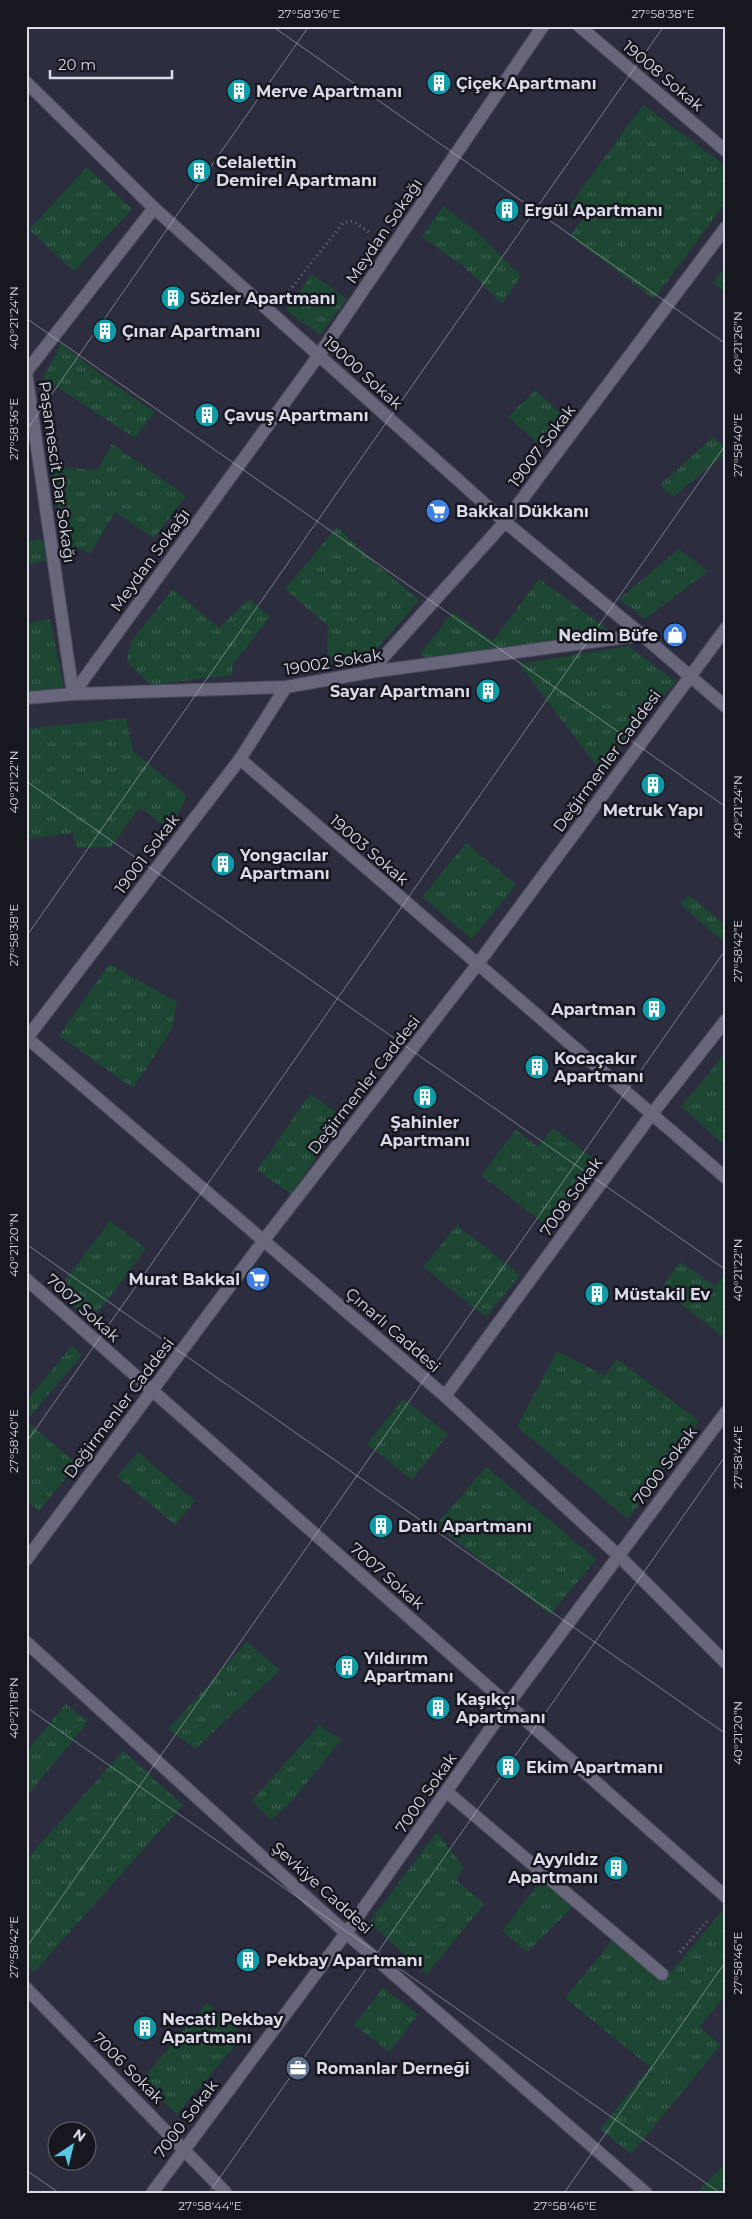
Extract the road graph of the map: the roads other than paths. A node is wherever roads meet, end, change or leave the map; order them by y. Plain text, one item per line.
1 (543, 26) edge
2 (579, 26) edge
3 (26, 82) edge
4 (726, 151) edge
5 (154, 208) junction
6 (726, 227) edge
7 (319, 356) junction
8 (505, 522) junction
9 (726, 628) edge
10 (642, 635) junction
11 (370, 672) junction
12 (690, 676) junction
13 (286, 687) junction
14 (73, 694) junction
15 (26, 698) edge
16 (726, 707) edge
17 (240, 759) junction
18 (477, 965) junction
19 (726, 1020) edge
20 (27, 1037) edge
21 (651, 1115) junction
22 (726, 1178) edge
23 (264, 1240) junction
24 (26, 1279) edge
25 (152, 1391) junction
26 (445, 1396) junction
27 (726, 1412) edge
28 (619, 1556) junction
29 (26, 1560) edge
30 (26, 1642) edge
31 (726, 1663) edge
32 (508, 1704) junction
33 (447, 1792) junction
34 (726, 1897) edge
35 (346, 1933) junction
36 (662, 1974) road end
37 (26, 1988) edge
38 (184, 2148) junction
39 (152, 2193) edge
40 (226, 2193) edge
41 (646, 2193) edge

1 - 7 street, Meydan Sokağı
2 - 4 street, 19008 Sokak
3 - 5 street, 19000 Sokak
5 - 7 street, 19000 Sokak
5 - 14 street, Paşamescit Dar Sokağı
6 - 8 street, 19007 Sokak
7 - 8 street, 19000 Sokak
7 - 14 street, Meydan Sokağı
8 - 10 street, 19000 Sokak
8 - 11 street, 19007 Sokak
9 - 12 street, Değirmenler Caddesi
10 - 11 street, 19002 Sokak
10 - 12 street, 19000 Sokak
11 - 13 street, 19002 Sokak
12 - 16 street, 19000 Sokak
12 - 18 street, Değirmenler Caddesi
13 - 14 street, 19002 Sokak
13 - 17 street, 19001 Sokak
14 - 15 street, 19002 Sokak
17 - 18 street, 19003 Sokak
17 - 20 street, 19001 Sokak
18 - 21 street, 19003 Sokak
18 - 23 street, Değirmenler Caddesi
19 - 21 street, 7008 Sokak
20 - 23 street, Çınarlı Caddesi
21 - 22 street, 19003 Sokak
21 - 26 street, 7008 Sokak
23 - 25 street, Değirmenler Caddesi
23 - 26 street, Çınarlı Caddesi
24 - 25 street, 7007 Sokak
25 - 29 street, Değirmenler Caddesi
25 - 32 street, 7007 Sokak
26 - 28 street, Çınarlı Caddesi
27 - 28 street, 7000 Sokak
28 - 31 street, Çınarlı Caddesi
28 - 32 street, 7000 Sokak
30 - 35 street, Şevkiye Caddesi
32 - 33 street, 7000 Sokak
32 - 34 street, 7007 Sokak
33 - 35 street, 7000 Sokak
33 - 36 street
35 - 38 street, 7000 Sokak
35 - 41 street, Şevkiye Caddesi
37 - 38 street, 7006 Sokak
38 - 39 street, 7000 Sokak
38 - 40 street, 7006 Sokak

